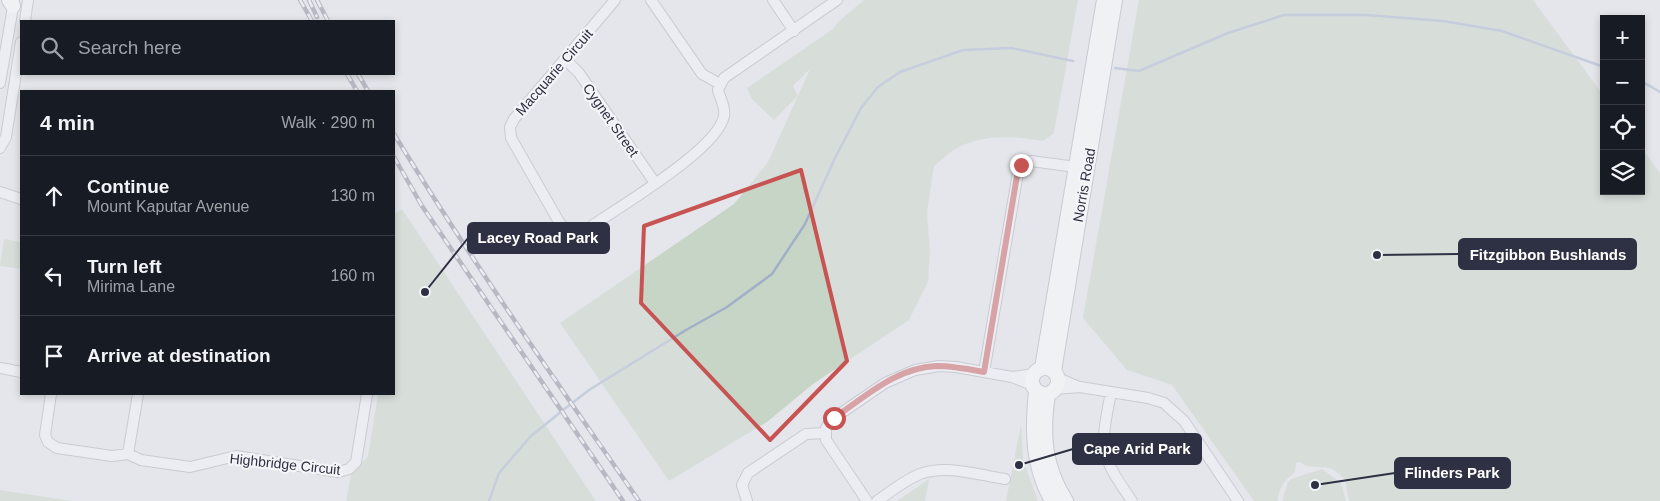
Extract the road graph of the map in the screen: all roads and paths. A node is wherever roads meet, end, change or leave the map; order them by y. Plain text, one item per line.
1 (28, 0) edge
2 (615, 0) edge
3 (651, 0) edge
4 (773, 0) edge
5 (837, 0) edge
6 (1104, 0) edge
7 (1115, 0) edge
8 (12, 2) edge
9 (25, 20) edge
10 (794, 31) junction
11 (20, 48) edge
12 (564, 60) junction
13 (0, 83) edge
14 (720, 84) junction
15 (0, 148) edge
16 (1076, 167) junction
17 (655, 183) junction
18 (0, 192) edge
19 (20, 199) edge
20 (0, 368) edge
21 (20, 372) edge
22 (984, 372) junction
23 (1045, 381) junction
24 (1111, 392) junction
25 (51, 395) edge
26 (138, 395) edge
27 (367, 395) edge
28 (825, 433) junction
29 (128, 454) junction
30 (1005, 479) dead end
31 (747, 501) edge
32 (867, 501) edge
33 (877, 501) edge
34 (1052, 501) edge
35 (1066, 501) edge
36 (1132, 501) edge
37 (1238, 501) edge

1 - 9 street
2 - 12 street, Macquarie Circuit
3 - 14 street
4 - 10 street
5 - 10 street
6 - 16 main road, Norris Road
7 - 23 main road, Norris Road
8 - 13 street
10 - 14 street
11 - 15 street
12 - 17 street, Cygnet Street
12 - 17 street, Macquarie Circuit
14 - 17 street, Macquarie Circuit
16 - 22 street
16 - 23 main road, Norris Road
18 - 19 street
20 - 21 street
22 - 23 street
22 - 28 street
23 - 24 street
23 - 34 main road, Norris Road
23 - 35 main road, Norris Road
24 - 36 street
24 - 37 street
25 - 29 street, Highbridge Circuit
26 - 29 street
27 - 29 street, Highbridge Circuit
28 - 31 street
28 - 32 street
30 - 33 street

